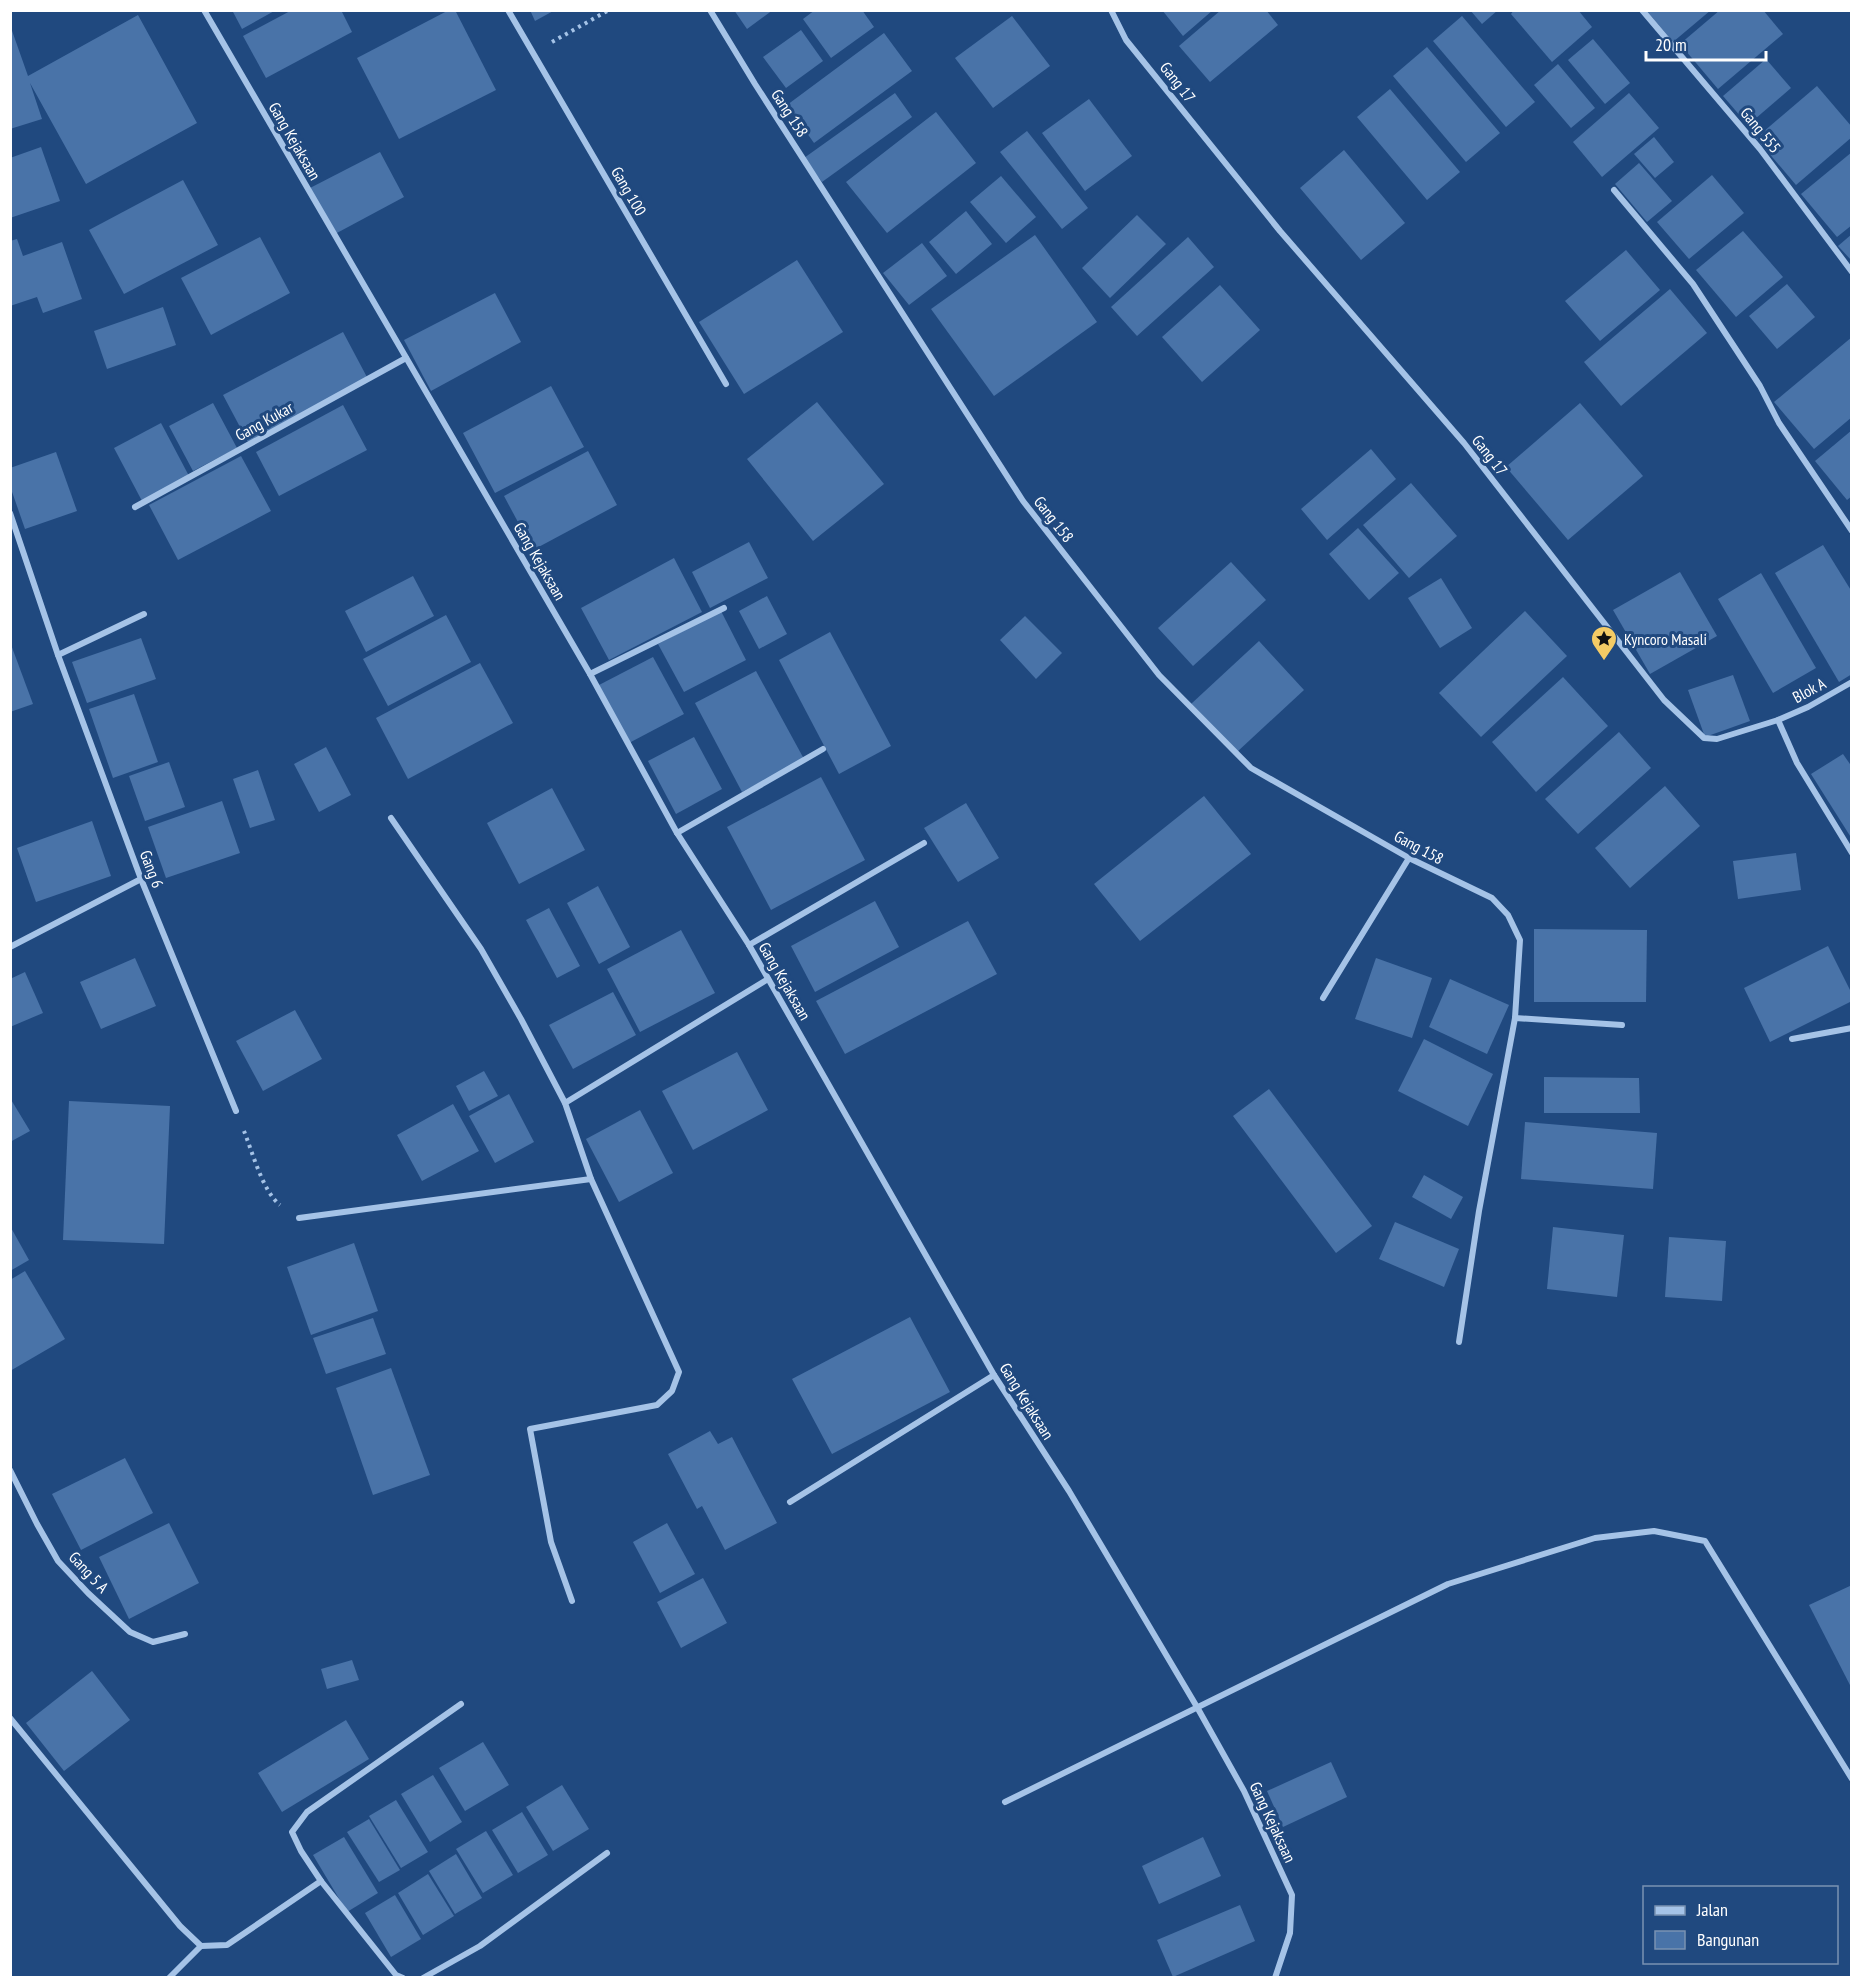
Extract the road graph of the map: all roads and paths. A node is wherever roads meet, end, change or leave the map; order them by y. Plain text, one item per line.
1 (204, 10) edge
2 (508, 10) edge
3 (609, 10) edge
4 (710, 10) edge
5 (1111, 10) edge
6 (1642, 10) edge
7 (533, 52) junction
8 (1614, 190) dead end
9 (1851, 272) edge
10 (406, 358) junction
11 (726, 384) dead end
12 (135, 507) dead end
13 (10, 513) edge
14 (1851, 531) edge
15 (724, 608) dead end
16 (144, 614) dead end
17 (58, 655) junction
18 (590, 674) junction
19 (1851, 682) edge
20 (1778, 720) junction
21 (823, 748) dead end
22 (391, 818) dead end
23 (677, 832) junction
24 (924, 843) dead end
25 (1851, 854) edge
26 (1409, 858) junction
27 (141, 879) junction
28 (749, 945) junction
29 (10, 947) edge
30 (768, 979) junction
31 (1323, 998) dead end
32 (1515, 1018) junction
33 (1622, 1025) dead end
34 (1851, 1028) edge
35 (1792, 1039) dead end
36 (565, 1103) junction
37 (236, 1111) joint
38 (591, 1179) junction
39 (299, 1218) joint
40 (1459, 1341) dead end
41 (994, 1375) junction
42 (10, 1470) edge
43 (790, 1502) dead end
44 (572, 1601) dead end
45 (185, 1634) dead end
46 (461, 1704) dead end
47 (1197, 1707) junction
48 (10, 1718) edge
49 (1851, 1779) edge
50 (1005, 1802) dead end
51 (607, 1853) dead end
52 (321, 1881) junction
53 (201, 1946) junction
54 (169, 1977) edge
55 (403, 1977) edge
56 (423, 1977) edge
57 (1275, 1977) edge

1 - 10 street, Gang Kejaksaan
2 - 7 street, Gang 100
3 - 7 path
4 - 26 street, Gang 158
5 - 20 street, Gang 17
6 - 9 street, Gang 555
7 - 11 street, Gang 100
8 - 14 street
10 - 12 street, Gang Kukar
10 - 18 street, Gang Kejaksaan
13 - 17 street, Gang 6
15 - 18 street
16 - 17 street
17 - 27 street, Gang 6
18 - 23 street, Gang Kejaksaan
19 - 20 street, Blok A
20 - 25 street
21 - 23 street
22 - 36 street
23 - 28 street, Gang Kejaksaan
24 - 28 street
26 - 31 street
26 - 32 street, Gang 158
27 - 29 street
27 - 37 street, Gang 6
28 - 30 street, Gang Kejaksaan
30 - 36 street
30 - 41 street, Gang Kejaksaan
32 - 33 street
32 - 40 street
34 - 35 street
36 - 38 street
37 - 39 path
38 - 39 street
38 - 44 street
41 - 43 street
41 - 47 street, Gang Kejaksaan
42 - 45 street, Gang 5 A
46 - 52 street
47 - 49 street
47 - 50 street
47 - 57 street, Gang Kejaksaan
48 - 53 street
51 - 56 street
52 - 53 street
52 - 55 street
53 - 54 street

